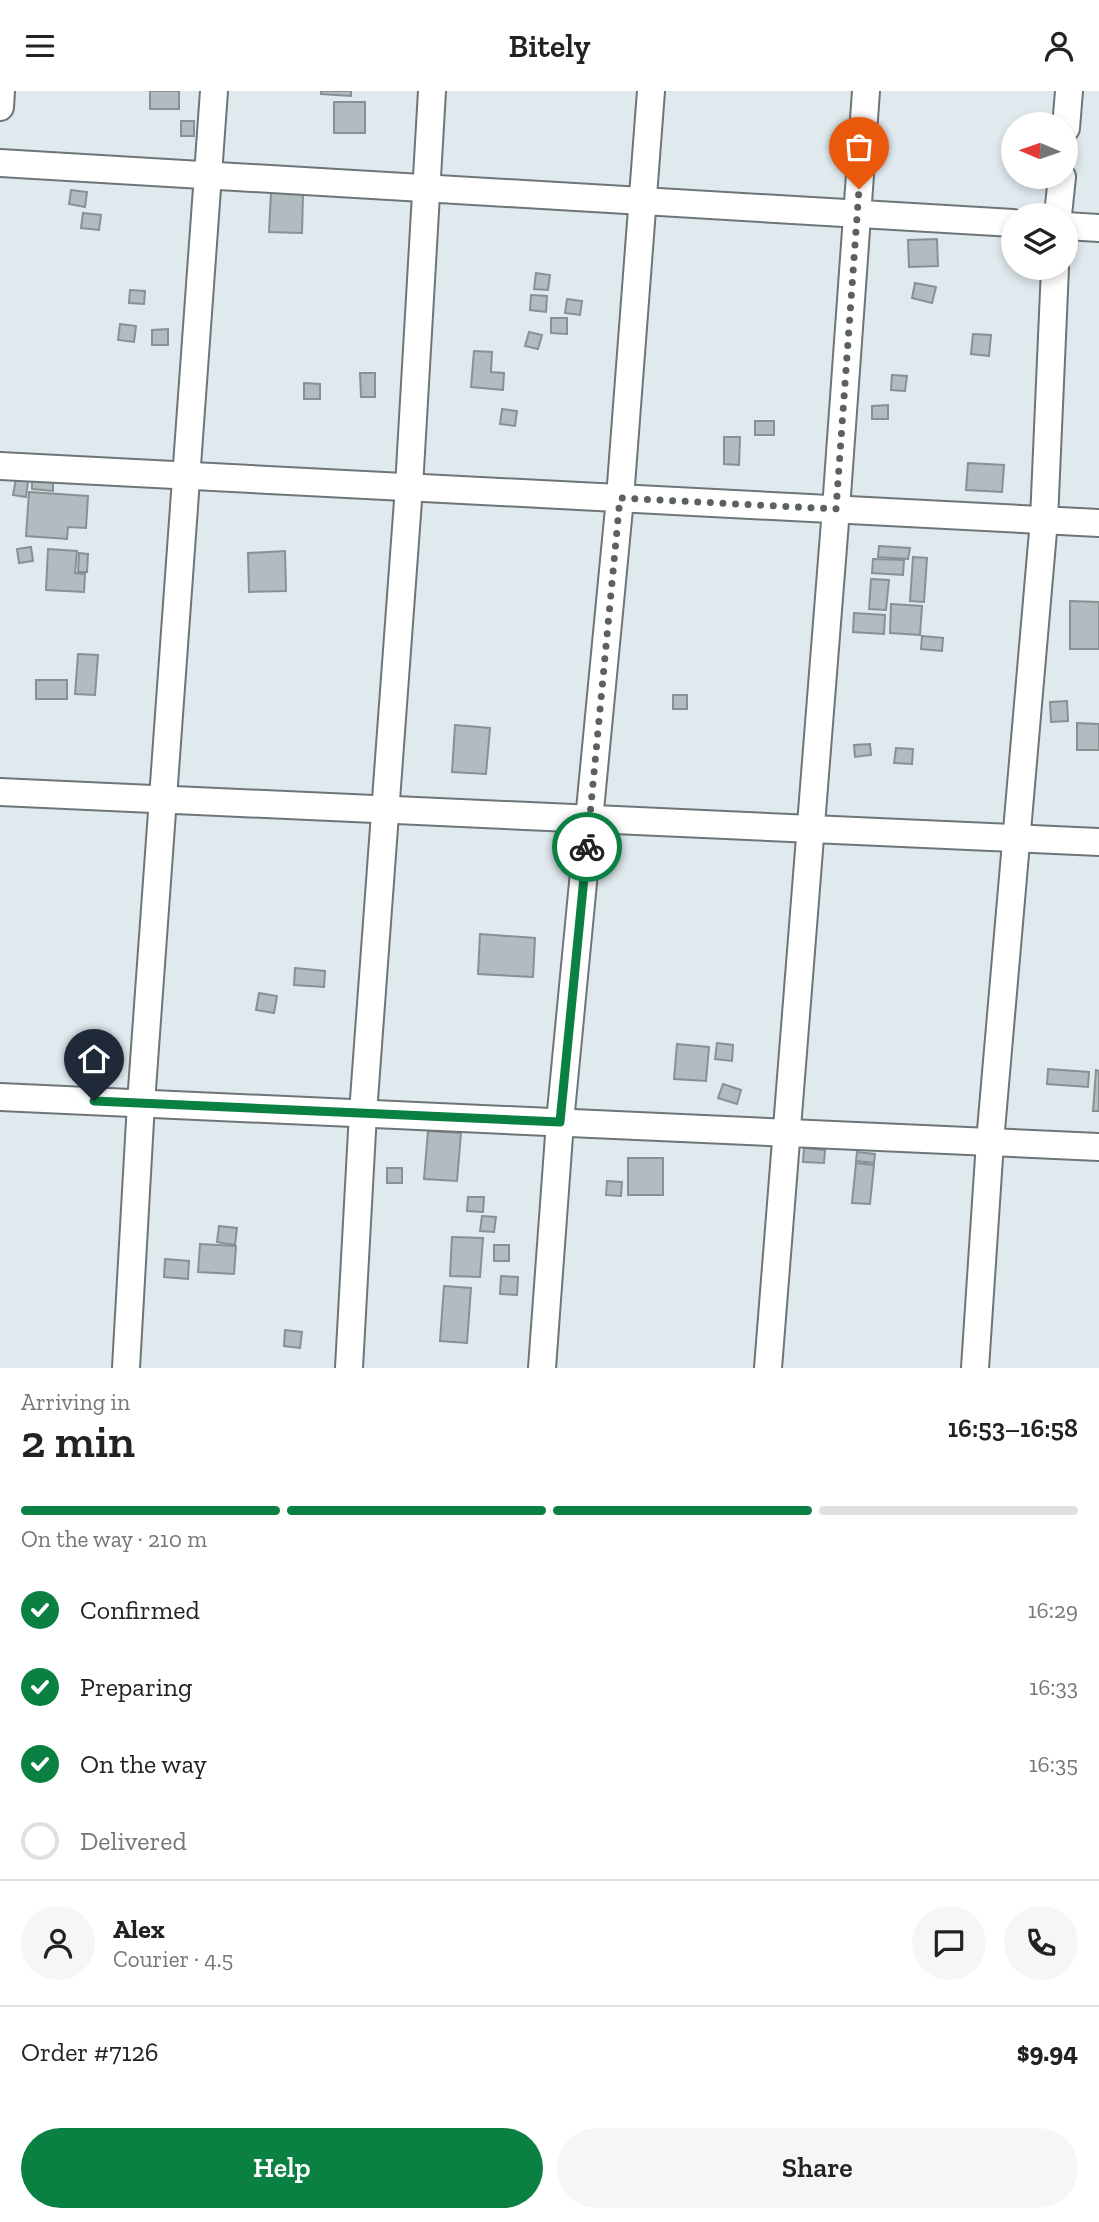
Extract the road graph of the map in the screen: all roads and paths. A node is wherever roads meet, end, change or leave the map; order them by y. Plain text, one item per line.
1 (1, 91) edge
2 (214, 91) edge
3 (432, 91) edge
4 (651, 91) edge
5 (866, 91) edge
6 (1069, 91) edge
7 (0, 107) edge
8 (1067, 112) edge
9 (0, 163) edge
10 (208, 175) junction
11 (426, 188) junction
12 (642, 200) junction
13 (857, 213) junction
14 (1001, 222) edge
15 (1078, 227) edge
16 (1099, 228) edge
17 (1054, 280) edge
18 (0, 467) edge
19 (187, 476) junction
20 (409, 487) junction
21 (620, 498) junction
22 (836, 509) junction
23 (1044, 520) junction
24 (1099, 523) edge
25 (0, 792) edge
26 (163, 800) junction
27 (386, 810) junction
28 (590, 819) junction
29 (809, 829) junction
30 (1018, 839) junction
31 (1099, 842) edge
32 (0, 1097) edge
33 (141, 1103) junction
34 (363, 1113) junction
35 (560, 1122) junction
36 (785, 1133) junction
37 (990, 1142) junction
38 (1099, 1147) edge
39 (126, 1368) edge
40 (349, 1368) edge
41 (542, 1368) edge
42 (768, 1368) edge
43 (975, 1368) edge

1 - 7 street
2 - 10 street
3 - 11 street
4 - 12 street
5 - 13 street
6 - 8 street
9 - 10 street
10 - 11 street
10 - 19 street
11 - 12 street
11 - 20 street
12 - 13 street
12 - 21 street
13 - 14 street
13 - 22 street
15 - 16 street
17 - 23 street
18 - 19 street
19 - 20 street
19 - 26 street
20 - 21 street
20 - 27 street
21 - 22 street
21 - 28 street
22 - 23 street
22 - 29 street
23 - 24 street
23 - 30 street
25 - 26 street
26 - 27 street
26 - 33 street
27 - 28 street
27 - 34 street
28 - 29 street
28 - 35 street
29 - 30 street
29 - 36 street
30 - 31 street
30 - 37 street
32 - 33 street
33 - 34 street
33 - 39 street
34 - 35 street
34 - 40 street
35 - 36 street
35 - 41 street
36 - 37 street
36 - 42 street
37 - 38 street
37 - 43 street

